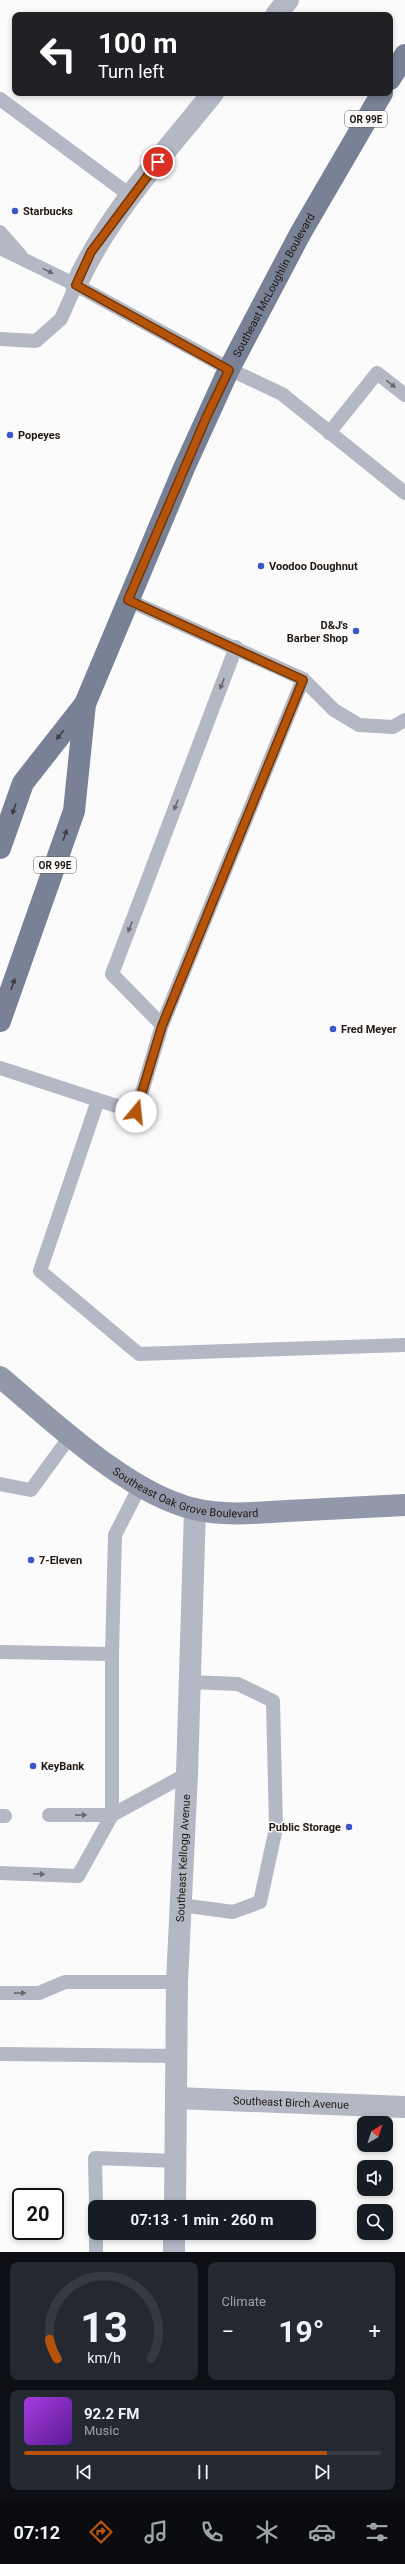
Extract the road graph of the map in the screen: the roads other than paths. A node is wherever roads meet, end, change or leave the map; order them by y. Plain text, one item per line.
1 (288, 0) edge
2 (278, 12) edge
3 (405, 55) edge
4 (393, 74) edge
5 (211, 96) edge
6 (380, 96) edge
7 (0, 99) edge
8 (131, 196) junction
9 (0, 232) edge
10 (0, 248) edge
11 (24, 260) junction
12 (76, 285) junction
13 (0, 339) edge
14 (229, 370) junction
15 (405, 395) edge
16 (329, 433) junction
17 (405, 493) edge
18 (128, 600) junction
19 (236, 647) junction
20 (303, 680) junction
21 (85, 704) junction
22 (405, 720) edge
23 (0, 848) edge
24 (0, 1021) edge
25 (162, 1026) junction
26 (0, 1068) edge
27 (98, 1100) junction
28 (405, 1345) edge
29 (0, 1377) edge
30 (71, 1434) junction
31 (0, 1484) edge
32 (140, 1486) junction
33 (405, 1505) edge
34 (195, 1509) junction
35 (0, 1652) edge
36 (112, 1654) junction
37 (190, 1682) junction
38 (187, 1774) junction
39 (112, 1814) junction
40 (49, 1815) dead end
41 (0, 1873) edge
42 (181, 1905) junction
43 (177, 1982) junction
44 (0, 1993) edge
45 (0, 2054) edge
46 (177, 2056) junction
47 (176, 2098) junction
48 (405, 2107) edge
49 (177, 2161) junction
50 (96, 2200) edge
51 (175, 2200) edge
52 (96, 2240) edge
53 (174, 2240) edge
54 (96, 2252) edge
55 (174, 2252) edge

1 - 2 street
3 - 4 main road
5 - 8 street
6 - 14 main road, Southeast McLoughlin Boulevard / OR 99E
7 - 8 lane
8 - 12 street
9 - 11 lane
10 - 11 lane
11 -> 12 lane
12 - 13 lane
12 - 14 lane
14 - 16 lane
14 - 18 main road, Southeast McLoughlin Boulevard / OR 99E
16 -> 15 lane
16 - 17 lane
18 - 19 lane
18 - 21 main road, Southeast McLoughlin Boulevard / OR 99E
19 - 20 lane
19 -> 25 lane
20 - 22 lane
20 - 25 lane
21 -> 23 main road, Southeast McLoughlin Boulevard / OR 99E
24 -> 21 main road, Southeast McLoughlin Boulevard / OR 99E
25 - 27 lane
26 - 27 lane
27 - 28 lane
29 - 30 main road, Southeast Oak Grove Boulevard
30 - 31 lane
30 - 32 main road, Southeast Oak Grove Boulevard
32 - 34 main road, Southeast Oak Grove Boulevard
32 - 36 lane
33 - 34 main road, Southeast Oak Grove Boulevard
34 - 37 street, Southeast Kellogg Avenue
35 - 36 lane
36 - 39 lane
37 - 38 street, Southeast Kellogg Avenue
37 - 42 lane
38 - 39 lane
38 - 42 street, Southeast Kellogg Avenue
40 -> 39 lane
41 -> 39 lane
42 - 43 street, Southeast Kellogg Avenue
44 -> 43 lane
43 - 46 street, Southeast Kellogg Avenue
45 - 46 lane
46 - 47 street, Southeast Kellogg Avenue
47 - 48 street, Southeast Birch Avenue
47 - 49 street, Southeast Kellogg Avenue
49 - 50 lane
49 - 51 street, Southeast Kellogg Avenue
52 - 54 lane
53 - 55 street

